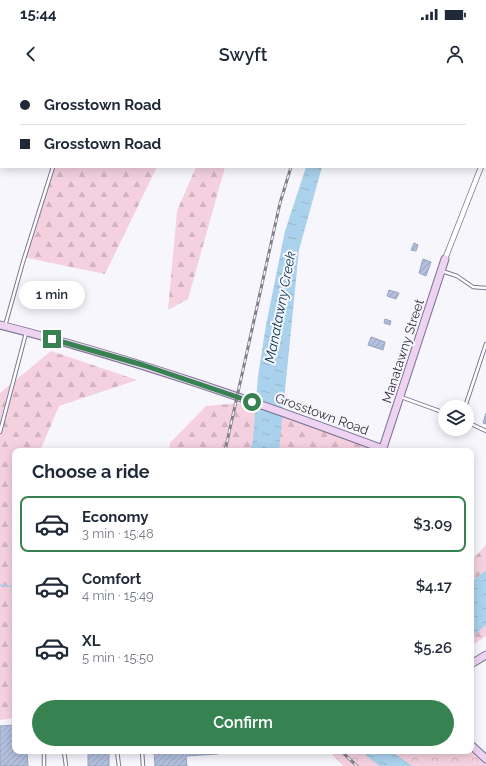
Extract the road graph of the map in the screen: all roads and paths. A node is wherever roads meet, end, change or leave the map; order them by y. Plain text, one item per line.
1 (54, 168) edge
2 (481, 168) edge
3 (445, 258) joint
4 (441, 271) junction
5 (486, 288) edge
6 (2, 326) edge
7 (26, 332) junction
8 (486, 344) edge
9 (400, 397) junction
10 (467, 400) edge
11 (438, 411) edge
12 (474, 425) edge
13 (486, 431) edge
14 (0, 432) edge
15 (378, 448) edge
16 (384, 448) edge
17 (486, 655) edge
18 (474, 662) edge
19 (474, 748) edge
20 (44, 754) edge
21 (64, 754) edge
22 (117, 754) edge
23 (142, 754) edge
24 (486, 759) edge
25 (44, 766) edge
26 (66, 766) edge
27 (119, 766) edge
28 (143, 766) edge

1 - 6 lane
2 - 3 street
3 - 4 street, Manatawny Street
4 - 5 lane
4 - 9 street, Manatawny Street
6 - 7 street, Grosstown Road
7 - 14 lane
7 - 15 street, Grosstown Road
8 - 10 lane
9 - 11 lane
9 - 16 street, Manatawny Street
12 - 13 lane
17 - 18 street
19 - 24 street
20 - 25 lane
21 - 26 lane
22 - 27 lane
23 - 28 lane

